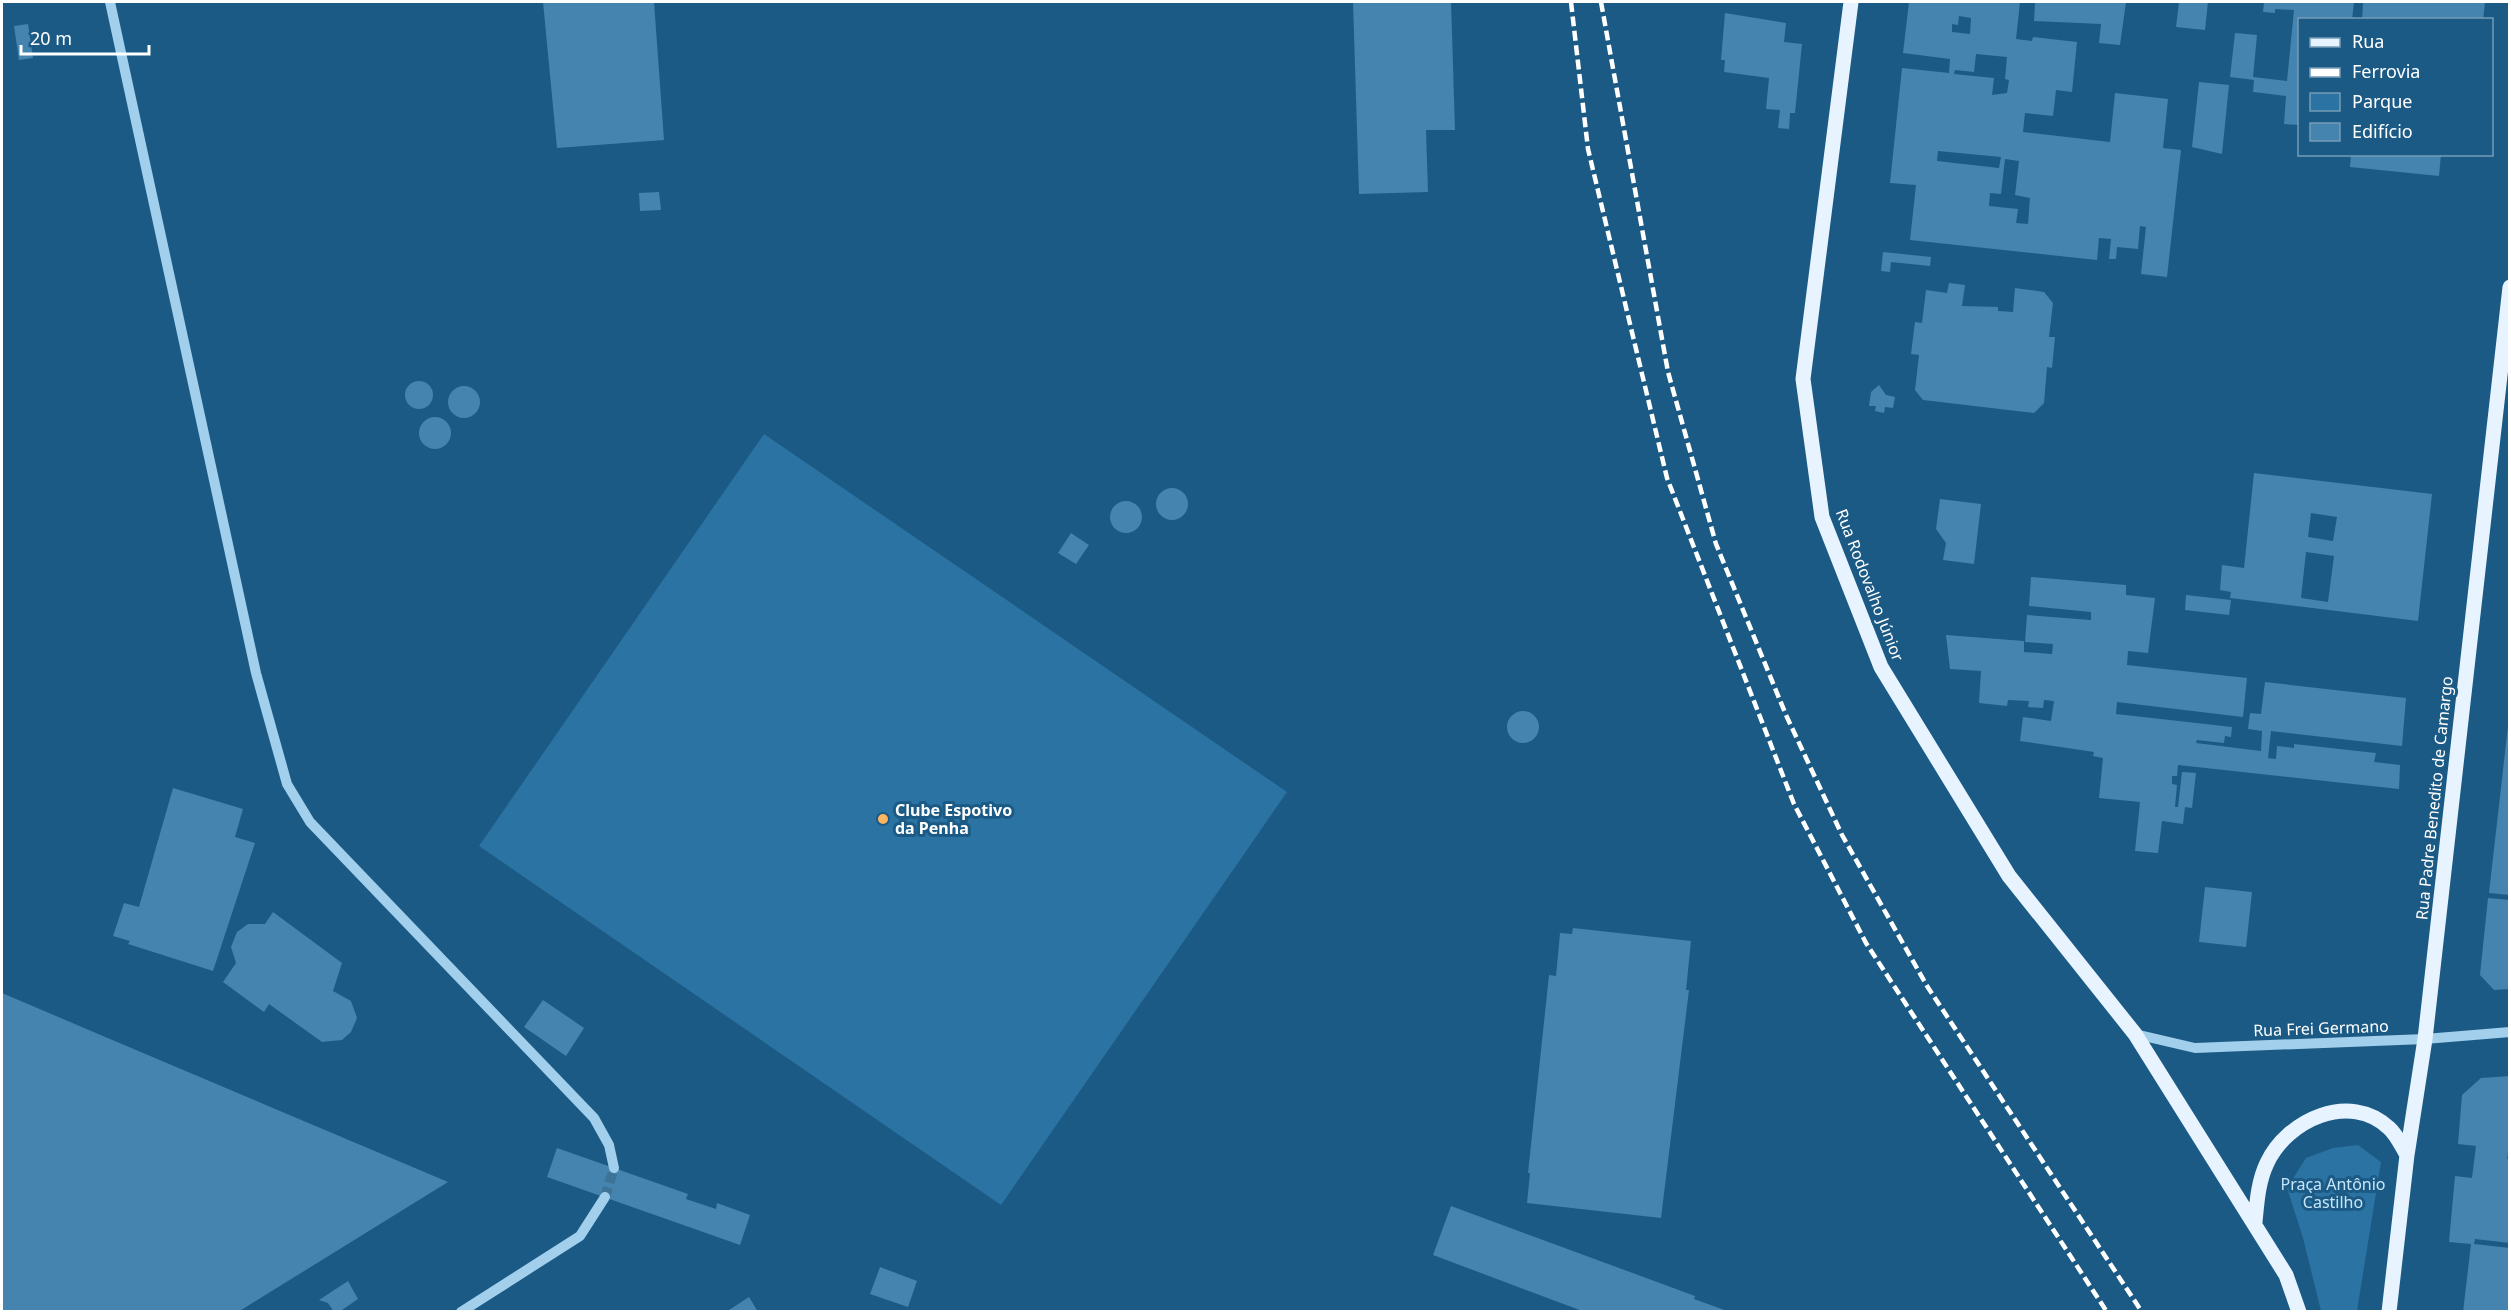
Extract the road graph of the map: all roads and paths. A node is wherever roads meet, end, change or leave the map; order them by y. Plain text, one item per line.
1 (110, 2) edge
2 (1851, 2) edge
3 (2510, 287) edge
4 (2510, 1032) edge
5 (2135, 1034) junction
6 (2425, 1039) junction
7 (2408, 1155) junction
8 (614, 1168) tunnel mouth
9 (604, 1197) tunnel mouth
10 (2254, 1222) junction
11 (461, 1311) edge
12 (2299, 1311) edge
13 (2389, 1311) edge

1 - 8 street
2 - 5 main road, Rua Rodovalho Júnior
3 - 6 main road, Rua Padre Benedito de Camargo
4 - 6 street, Rua Frei Germano
5 - 6 street, Rua Frei Germano
5 - 10 main road, Rua Rodovalho Júnior
6 - 7 main road, Rua Padre Benedito de Camargo
7 - 10 main road
7 - 13 main road, Rua Padre Benedito de Camargo
9 - 11 street
10 - 12 main road, Rua Rodovalho Júnior

